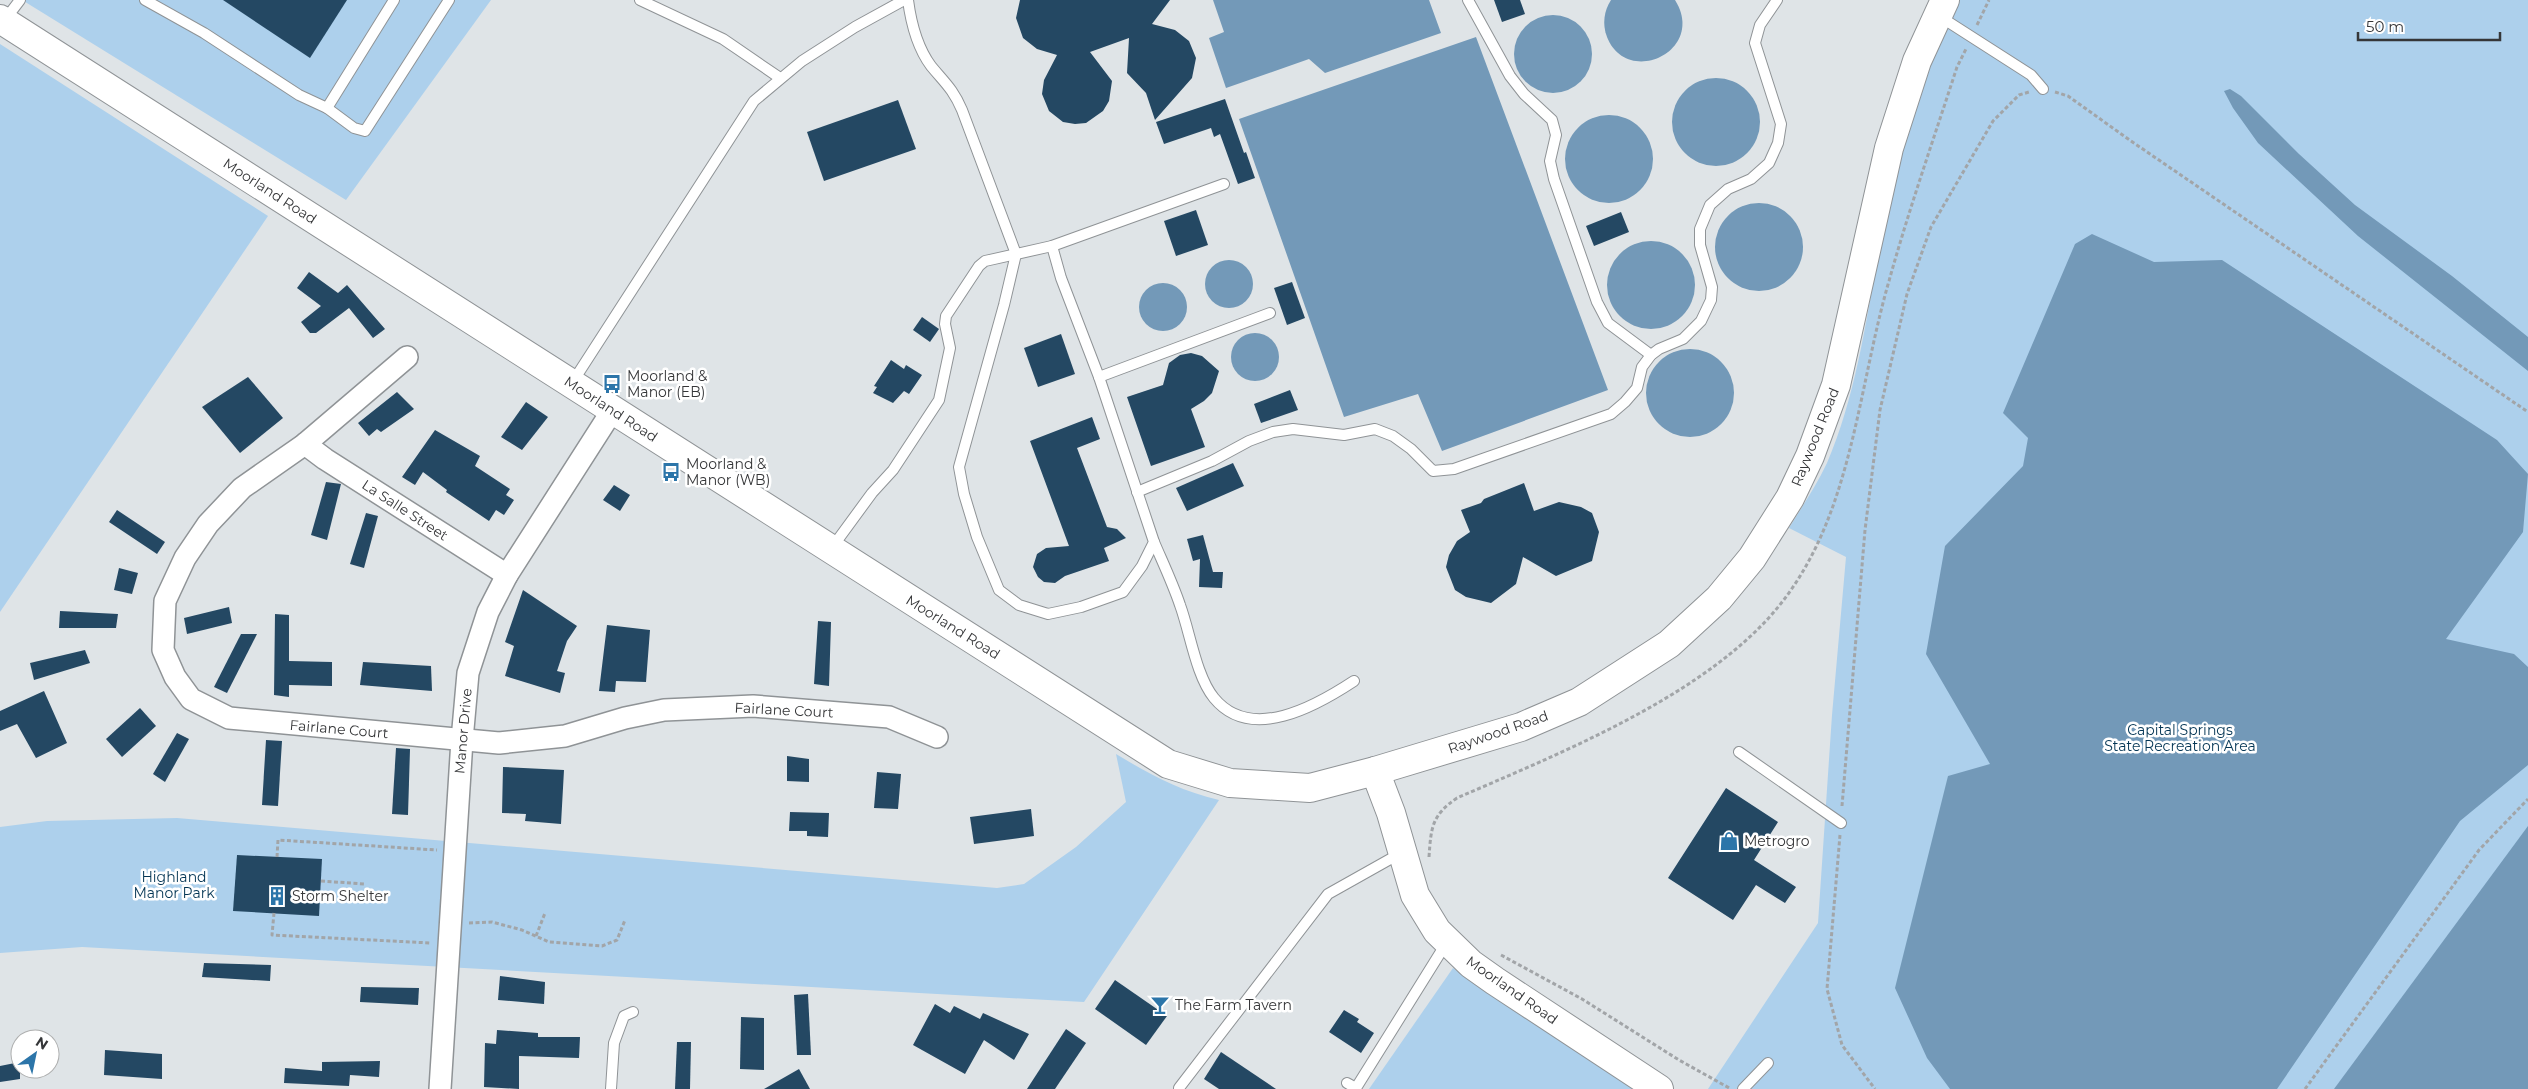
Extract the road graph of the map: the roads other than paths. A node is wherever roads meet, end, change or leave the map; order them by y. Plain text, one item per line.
1 (20, 0) edge
2 (145, 0) edge
3 (394, 0) edge
4 (449, 0) edge
5 (640, 0) edge
6 (906, 0) edge
7 (1468, 0) edge
8 (1777, 0) edge
9 (1942, 8) edge
10 (2, 21) edge
11 (780, 78) junction
12 (2043, 89) road end
13 (327, 108) junction
14 (1224, 184) dead end
15 (1052, 246) junction
16 (1016, 254) junction
17 (1270, 313) dead end
18 (1651, 355) junction
19 (407, 357) dead end
20 (1099, 377) junction
21 (572, 384) junction
22 (612, 411) junction
23 (305, 444) junction
24 (1137, 492) junction
25 (1154, 542) junction
26 (831, 550) junction
27 (507, 575) junction
28 (1354, 681) dead end
29 (937, 737) dead end
30 (462, 740) junction
31 (1738, 752) dead end
32 (1375, 771) junction
33 (1230, 783) joint
34 (1841, 823) road end
35 (1402, 852) junction
36 (1448, 941) junction
37 (633, 1012) dead end
38 (1768, 1063) dead end
39 (1347, 1083) dead end
40 (1179, 1088) edge
41 (440, 1089) edge
42 (610, 1089) edge
43 (1659, 1089) edge
44 (1744, 1089) edge

1 - 10 lane
2 - 13 lane
3 - 13 lane
4 - 13 lane
5 - 11 lane
6 - 11 lane
6 - 16 lane
7 - 18 lane
8 - 18 lane
9 - 12 lane
9 - 32 street, Raywood Road
10 - 21 street, Moorland Road
11 - 21 lane
14 - 15 lane
15 - 16 lane
15 - 20 lane
16 - 25 lane
16 - 26 lane
17 - 20 lane
18 - 24 lane
19 - 23 street, Fairlane Court
20 - 24 lane
21 - 22 street, Moorland Road
22 - 26 street, Moorland Road
22 - 27 street, Manor Drive
23 - 27 street, La Salle Street
23 - 30 street, Fairlane Court
24 - 25 lane
25 - 28 lane
26 - 33 street, Moorland Road
27 - 30 street, Manor Drive
29 - 30 street, Fairlane Court
30 - 41 street, Manor Drive
31 - 34 lane
32 - 33 street, Raywood Road
32 - 35 street, Moorland Road
35 - 36 street, Moorland Road
35 - 40 lane
36 - 39 lane
36 - 43 street, Moorland Road
37 - 42 lane
38 - 44 lane

